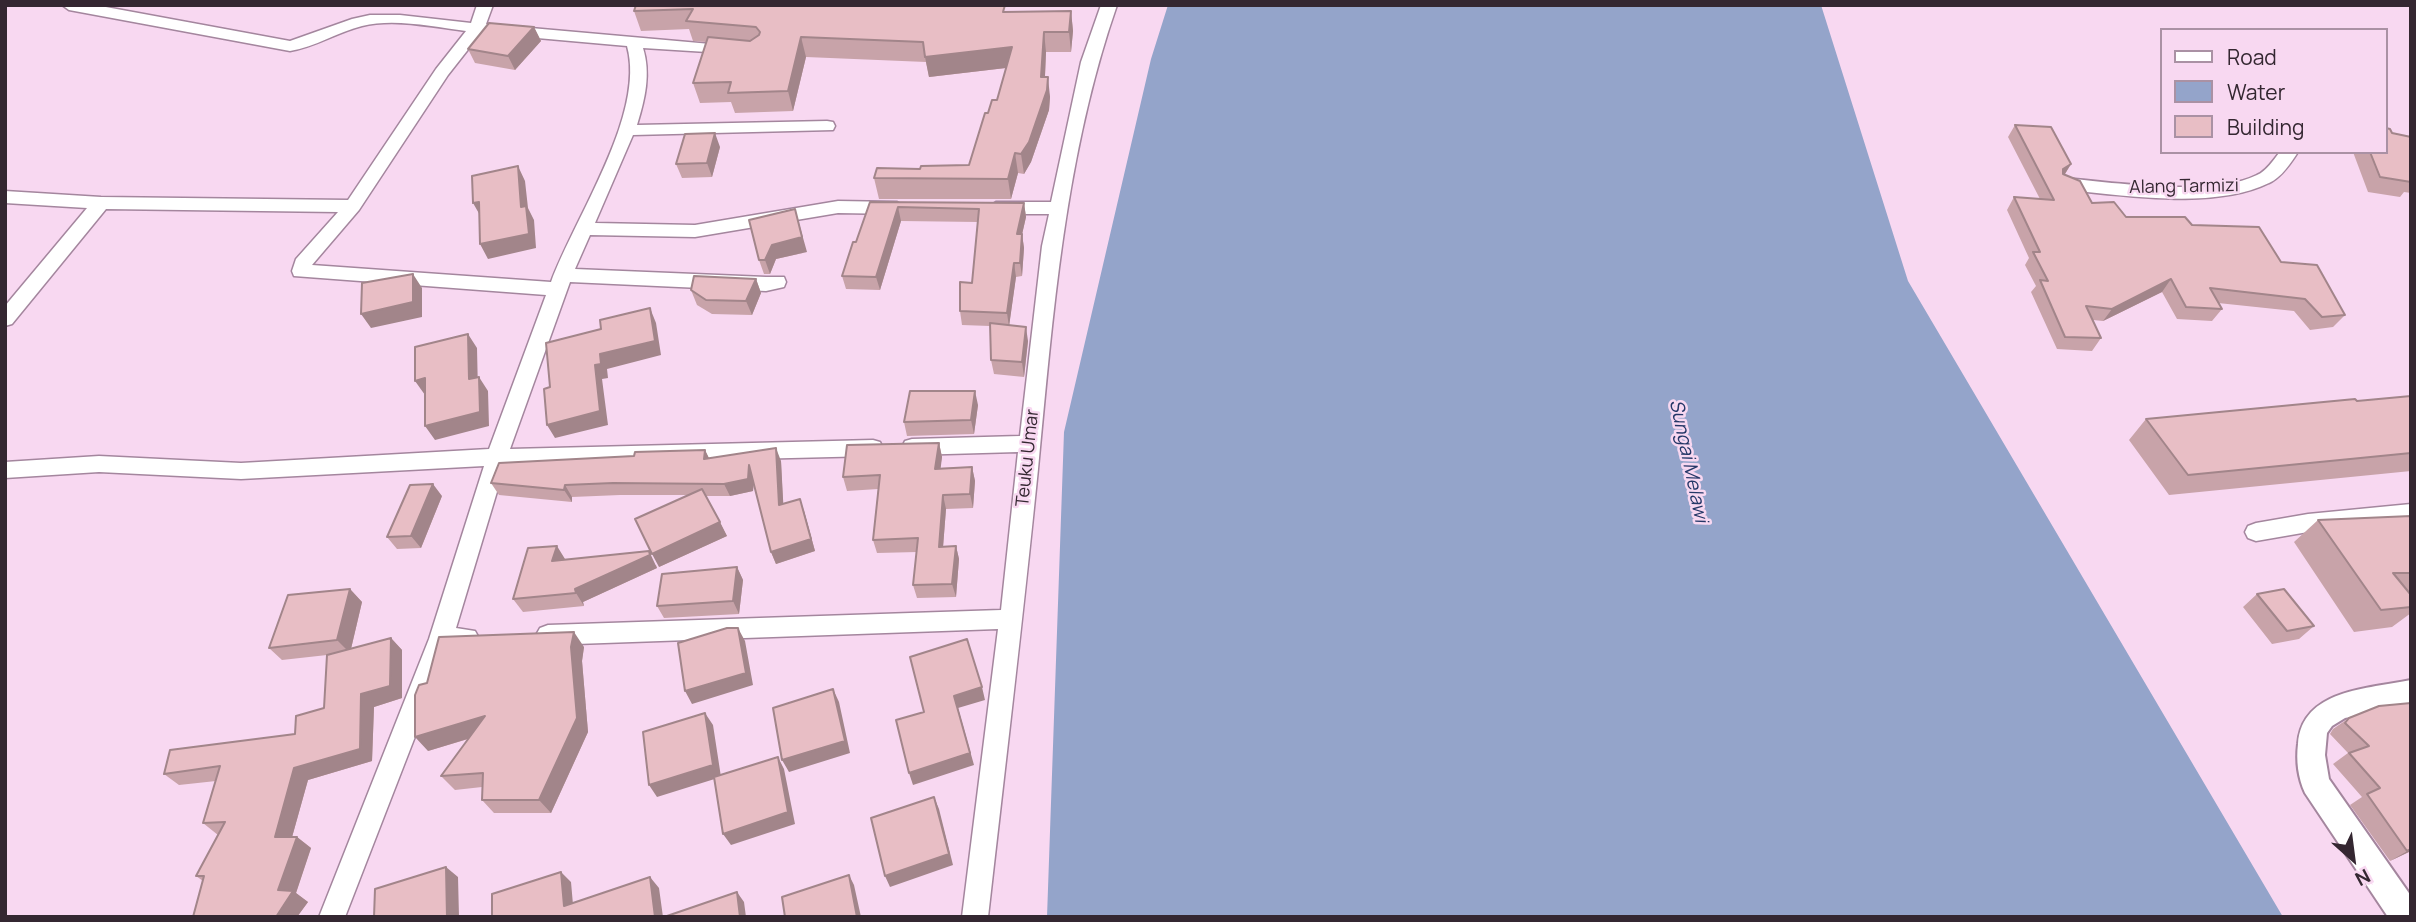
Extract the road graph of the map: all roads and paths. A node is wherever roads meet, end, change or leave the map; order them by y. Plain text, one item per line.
1 (69, 5) edge
2 (485, 5) edge
3 (1109, 5) edge
4 (105, 8) edge
5 (477, 28) junction
6 (634, 43) junction
7 (756, 53) edge
8 (827, 126) dead end
9 (627, 130) junction
10 (2288, 154) edge
11 (2066, 184) edge
12 (5, 197) edge
13 (101, 203) junction
14 (353, 206) junction
15 (920, 208) edge
16 (975, 208) edge
17 (1058, 208) junction
18 (583, 229) junction
19 (561, 282) junction
20 (777, 282) dead end
21 (5, 318) edge
22 (1029, 444) junction
23 (497, 457) junction
24 (5, 470) edge
25 (2411, 513) edge
26 (2256, 532) dead end
27 (1011, 619) junction
28 (524, 636) edge
29 (482, 638) edge
30 (441, 639) junction
31 (2411, 692) edge
32 (332, 917) edge
33 (975, 917) edge
34 (2407, 917) edge

1 - 4 street
2 - 5 street
3 - 17 street, Teuku Umar
4 - 5 street
5 - 6 street
5 - 14 street
6 - 7 street
6 - 9 street
8 - 9 street
9 - 18 street
10 - 11 street, Alang Tarmizi
12 - 13 street
13 - 14 street
13 - 21 street
14 - 19 street
15 - 18 street
16 - 17 street
17 - 22 street, Teuku Umar
18 - 19 street
19 - 20 street
19 - 23 street
22 - 23 street
22 - 27 street, Teuku Umar
23 - 24 street
23 - 30 street
25 - 26 street
27 - 28 street
27 - 33 street, Teuku Umar
29 - 30 street
30 - 32 street
31 - 34 street

